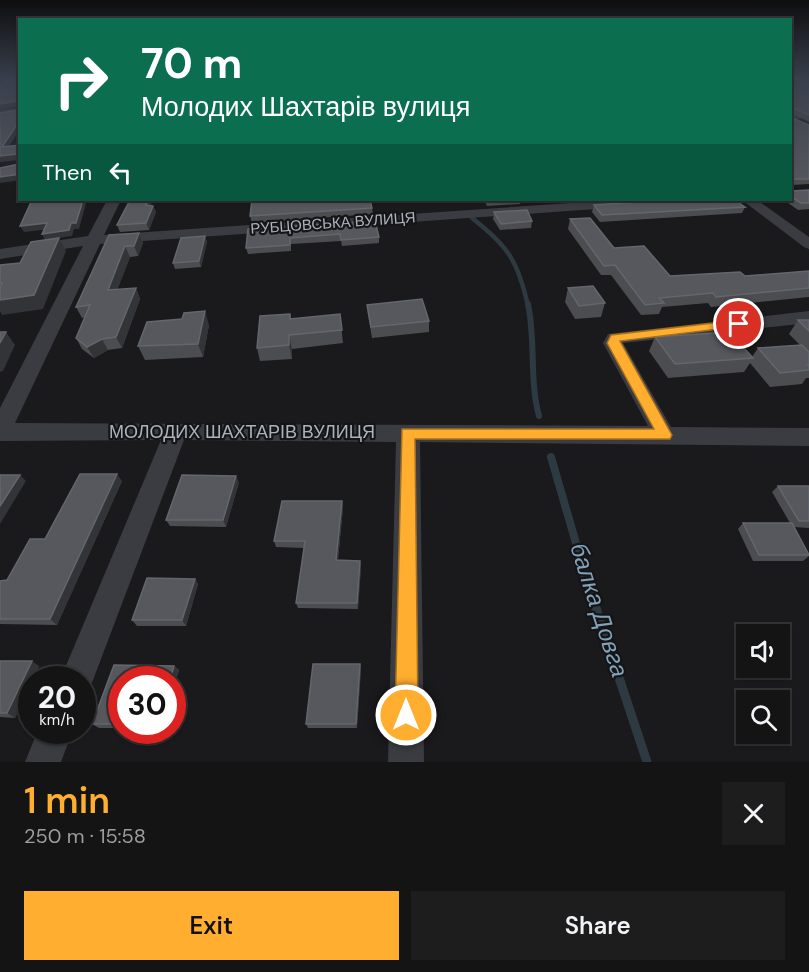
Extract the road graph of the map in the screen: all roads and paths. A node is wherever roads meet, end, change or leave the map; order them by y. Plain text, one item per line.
1 (809, 115) edge
2 (792, 117) edge
3 (792, 118) edge
4 (809, 128) edge
5 (114, 201) edge
6 (653, 201) edge
7 (750, 201) edge
8 (94, 240) junction
9 (809, 244) edge
10 (0, 254) edge
11 (809, 317) edge
12 (0, 431) edge
13 (176, 431) junction
14 (408, 433) junction
15 (664, 435) junction
16 (809, 437) edge
17 (82, 666) edge
18 (50, 744) edge
19 (43, 762) edge
20 (406, 762) edge

1 - 2 street
3 - 4 street
5 - 8 street
6 - 8 street, РУБЦОВСЬКА ВУЛИЦЯ
7 - 9 street
8 - 10 street, РУБЦОВСЬКА ВУЛИЦЯ
8 - 12 street
11 - 15 street
12 - 13 street, МОЛОДИХ ШАХТАРІВ ВУЛИЦЯ
13 - 14 street, МОЛОДИХ ШАХТАРІВ ВУЛИЦЯ
13 - 17 street
14 - 15 street, МОЛОДИХ ШАХТАРІВ ВУЛИЦЯ
14 - 20 street
15 - 16 street, МОЛОДИХ ШАХТАРІВ ВУЛИЦЯ
18 - 19 street

